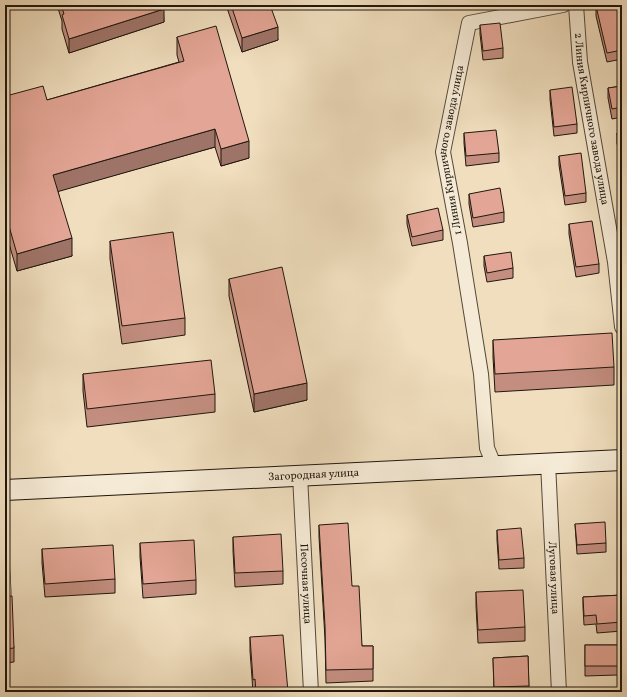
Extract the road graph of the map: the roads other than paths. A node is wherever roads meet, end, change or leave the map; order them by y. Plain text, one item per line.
1 (562, 5) edge
2 (576, 5) edge
3 (622, 327) edge
4 (622, 460) edge
5 (548, 464) junction
6 (494, 465) junction
7 (300, 475) junction
8 (5, 490) edge
9 (5, 553) edge
10 (8, 598) edge
11 (311, 692) edge
12 (558, 692) edge

1 - 6 street, 1 Линия Кирпичного завода улица
2 - 3 street, 2 Линия Кирпичного завода улица
4 - 5 street, Загородная улица
5 - 6 street, Загородная улица
5 - 12 street, Луговая улица
6 - 7 street, Загородная улица
7 - 8 street, Загородная улица
7 - 11 street, Песочная улица
9 - 10 lane

